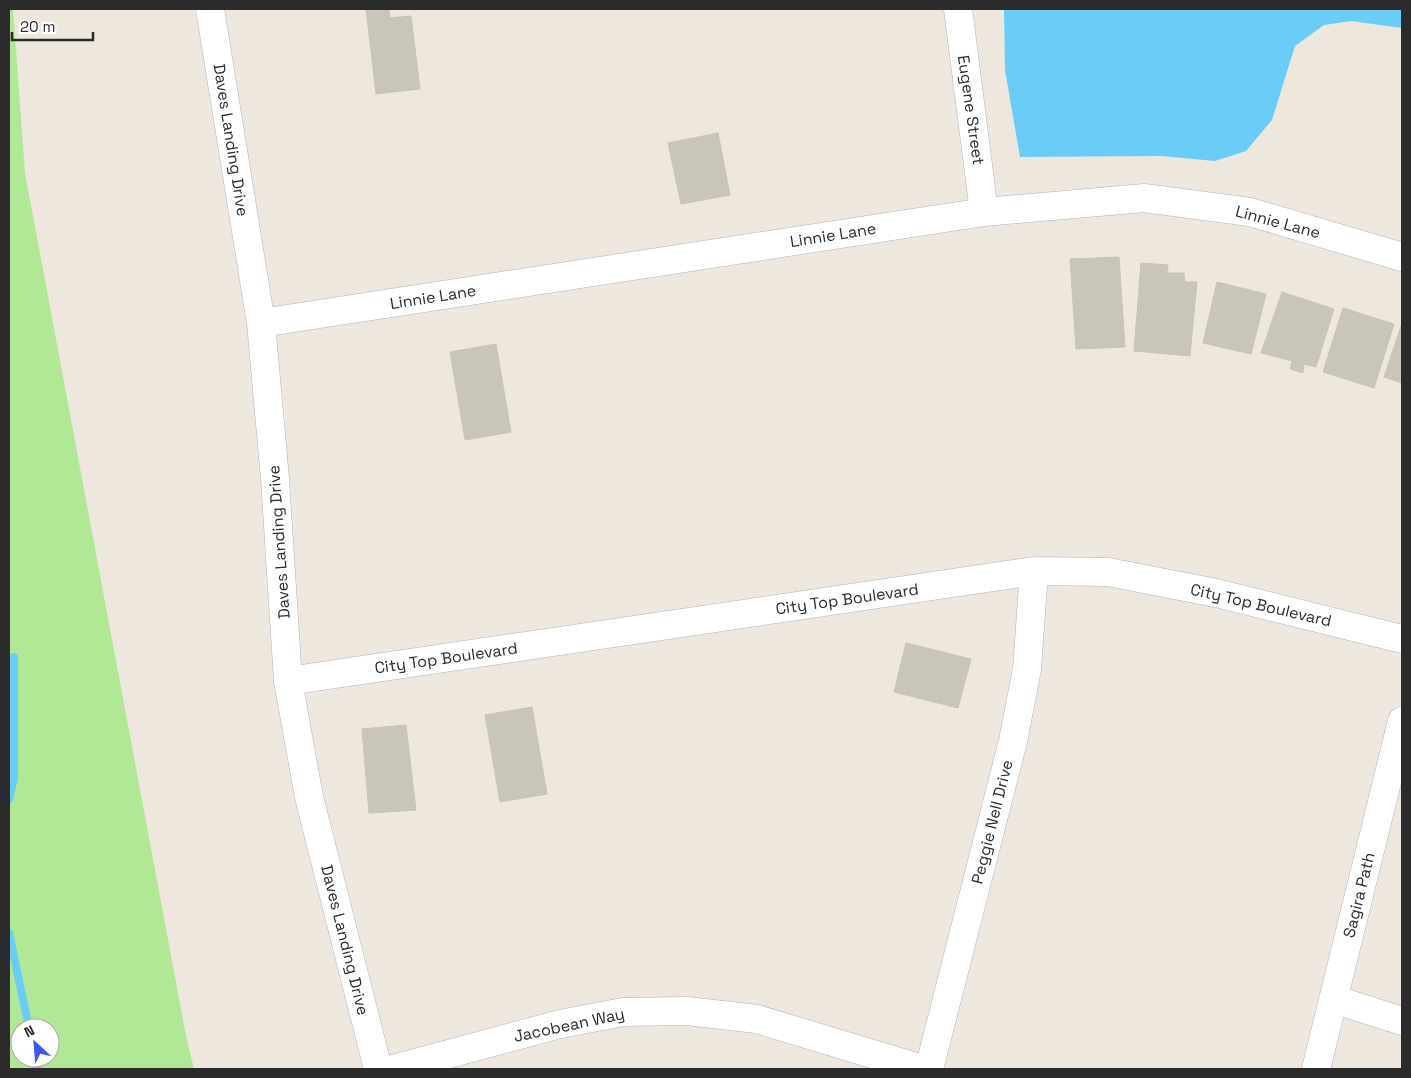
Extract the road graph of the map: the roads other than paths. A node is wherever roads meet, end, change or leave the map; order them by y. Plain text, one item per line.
1 (210, 9) edge
2 (958, 9) edge
3 (984, 212) junction
4 (1402, 257) edge
5 (261, 323) junction
6 (1034, 571) junction
7 (1402, 639) edge
8 (288, 681) junction
9 (1402, 721) edge
10 (1333, 1000) junction
11 (1402, 1021) edge
12 (378, 1069) edge
13 (393, 1069) edge
14 (922, 1069) edge
15 (929, 1069) edge
16 (1316, 1069) edge

1 - 5 street, Daves Landing Drive
2 - 3 street, Eugene Street
3 - 4 street, Linnie Lane
3 - 5 street, Linnie Lane
5 - 8 street, Daves Landing Drive
6 - 7 street, City Top Boulevard
6 - 8 street, City Top Boulevard
6 - 15 street, Peggie Nell Drive
8 - 12 street, Daves Landing Drive
9 - 10 street, Sagira Path
10 - 11 street
10 - 16 street, Sagira Path
13 - 14 street, Jacobean Way

